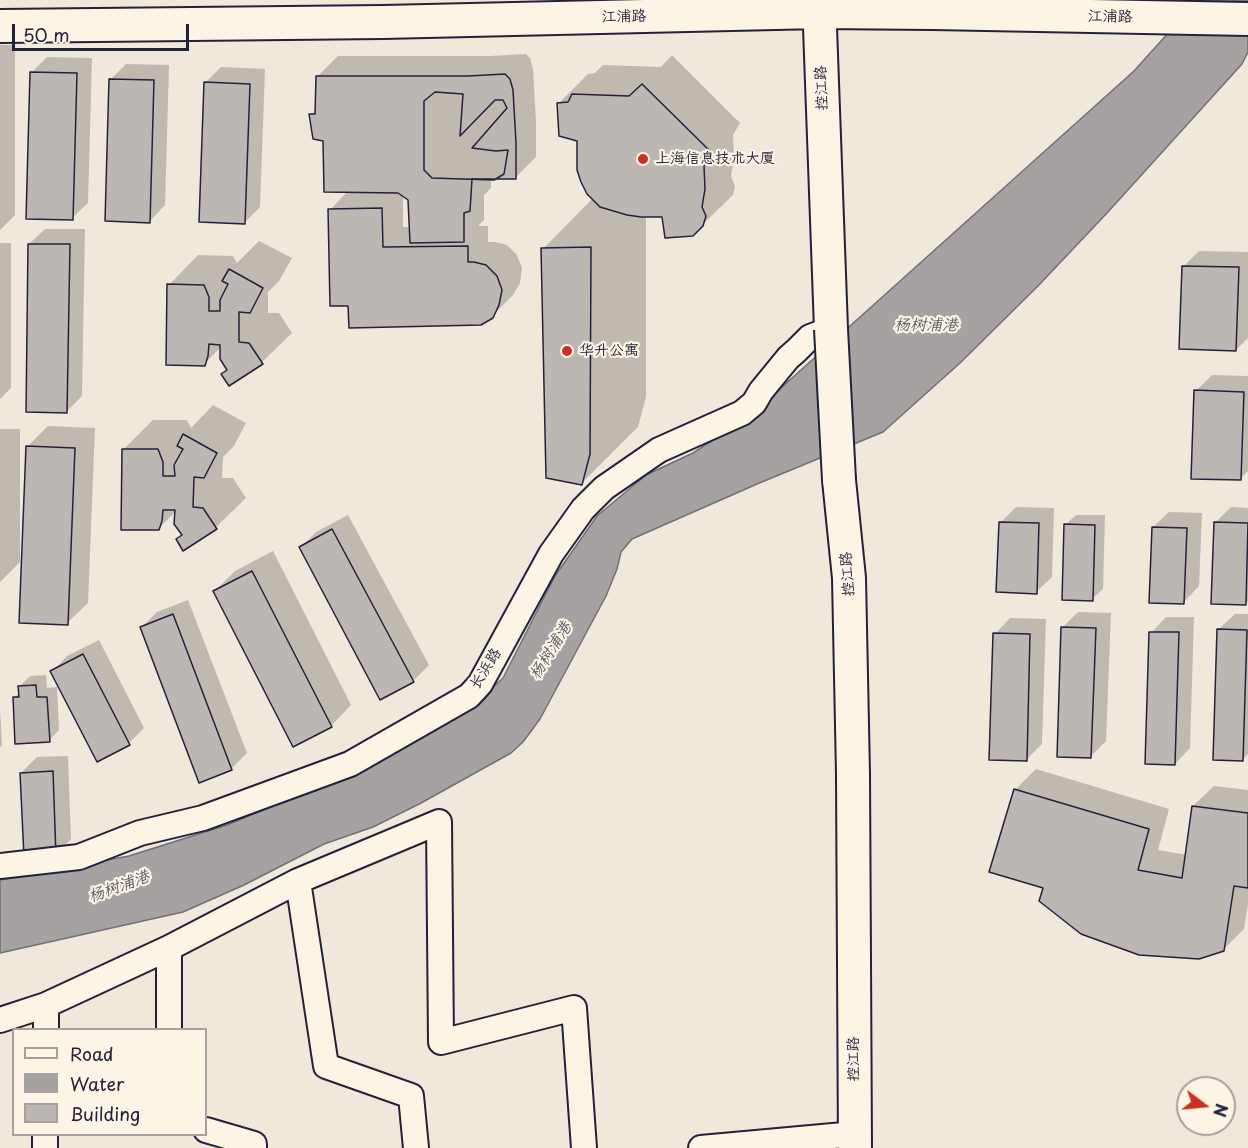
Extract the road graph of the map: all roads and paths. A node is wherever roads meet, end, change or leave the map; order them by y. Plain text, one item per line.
1 (819, 6) edge
2 (1248, 19) edge
3 (0, 26) edge
4 (831, 329) junction
5 (0, 866) edge
6 (298, 881) junction
7 (169, 948) junction
8 (46, 1005) junction
9 (0, 1020) edge
10 (46, 1028) edge
11 (169, 1028) edge
12 (207, 1130) edge
13 (855, 1141) edge
14 (254, 1148) edge
15 (416, 1148) edge
16 (584, 1148) edge
17 (701, 1148) edge

1 - 2 main road, 江浦路
1 - 3 main road, 江浦路
1 - 4 main road, 控江路
4 - 5 street, 长浜路
4 - 13 main road, 控江路, bridge
6 - 7 street
6 - 15 street
6 - 16 street
7 - 8 street
7 - 11 street
8 - 9 street
8 - 10 street
12 - 14 street
13 - 17 street

